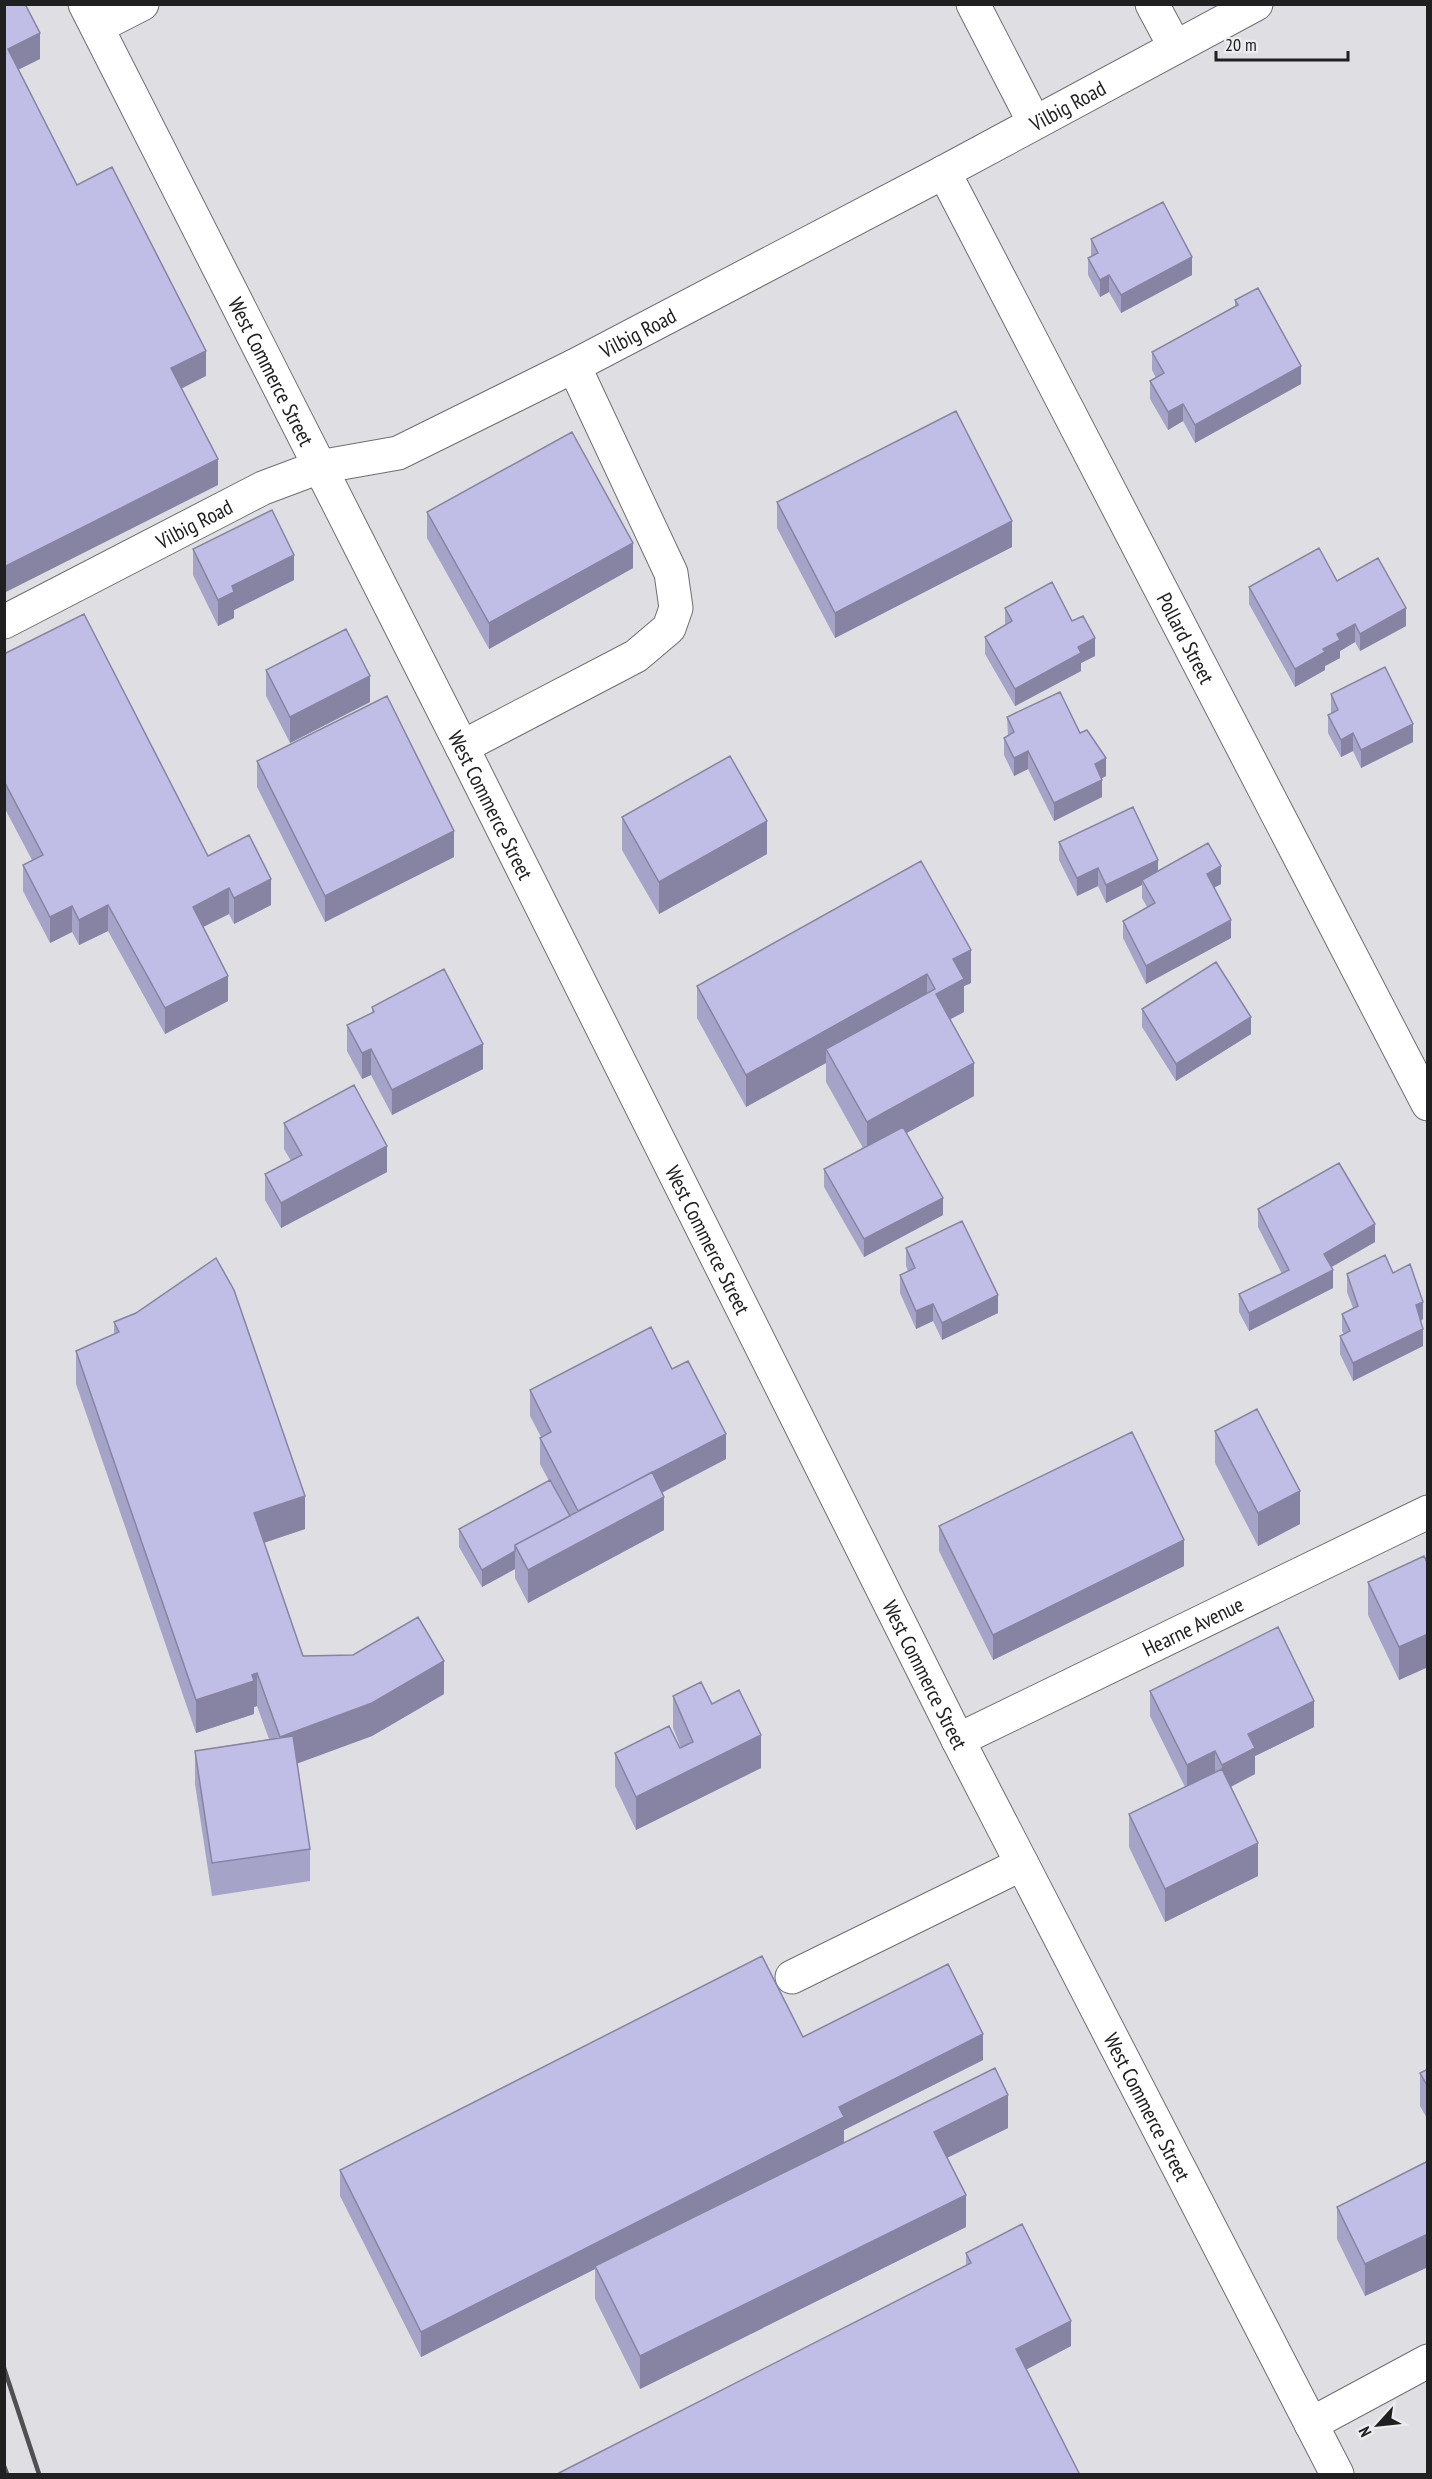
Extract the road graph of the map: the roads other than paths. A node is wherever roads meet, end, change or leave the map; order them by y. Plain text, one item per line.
1 (142, 4) edge
2 (974, 4) edge
3 (1152, 4) edge
4 (1256, 4) edge
5 (91, 16) edge
6 (1175, 47) junction
7 (1034, 122) junction
8 (944, 172) junction
9 (574, 366) junction
10 (319, 467) junction
11 (4, 622) edge
12 (462, 747) junction
13 (1428, 1104) edge
14 (1428, 1512) edge
15 (958, 1740) junction
16 (1022, 1864) junction
17 (792, 1977) dead end
18 (1428, 2361) edge
19 (1311, 2424) junction
20 (1337, 2475) edge

1 - 5 street
2 - 7 street
3 - 6 street
4 - 6 street, Vilbig Road
5 - 10 street, West Commerce Street
6 - 7 street, Vilbig Road
7 - 8 street, Vilbig Road
8 - 9 street, Vilbig Road
8 - 13 street, Pollard Street
9 - 10 street, Vilbig Road
9 - 12 street
10 - 11 street, Vilbig Road
10 - 12 street, West Commerce Street
12 - 15 street, West Commerce Street
14 - 15 street, Hearne Avenue
15 - 16 street, West Commerce Street
16 - 17 street
16 - 19 street, West Commerce Street
18 - 19 street
19 - 20 street, West Commerce Street

